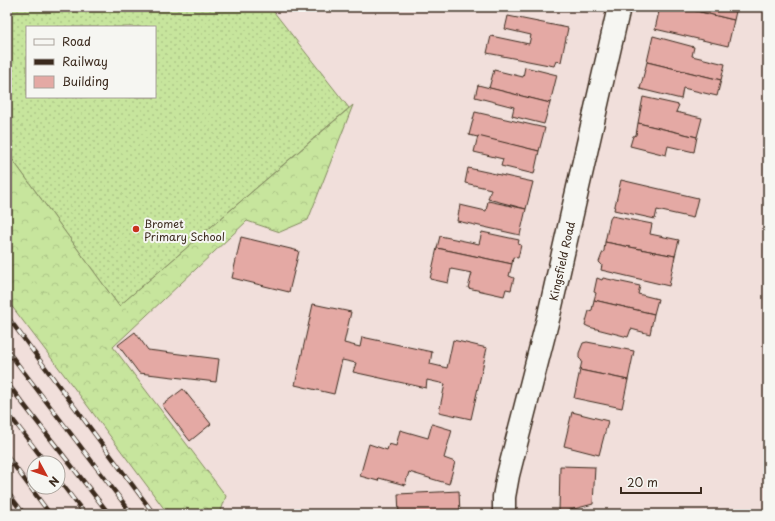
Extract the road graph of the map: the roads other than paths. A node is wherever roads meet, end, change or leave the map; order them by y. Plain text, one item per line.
1 (619, 7) edge
2 (504, 514) edge

1 - 2 street, Kingsfield Road

